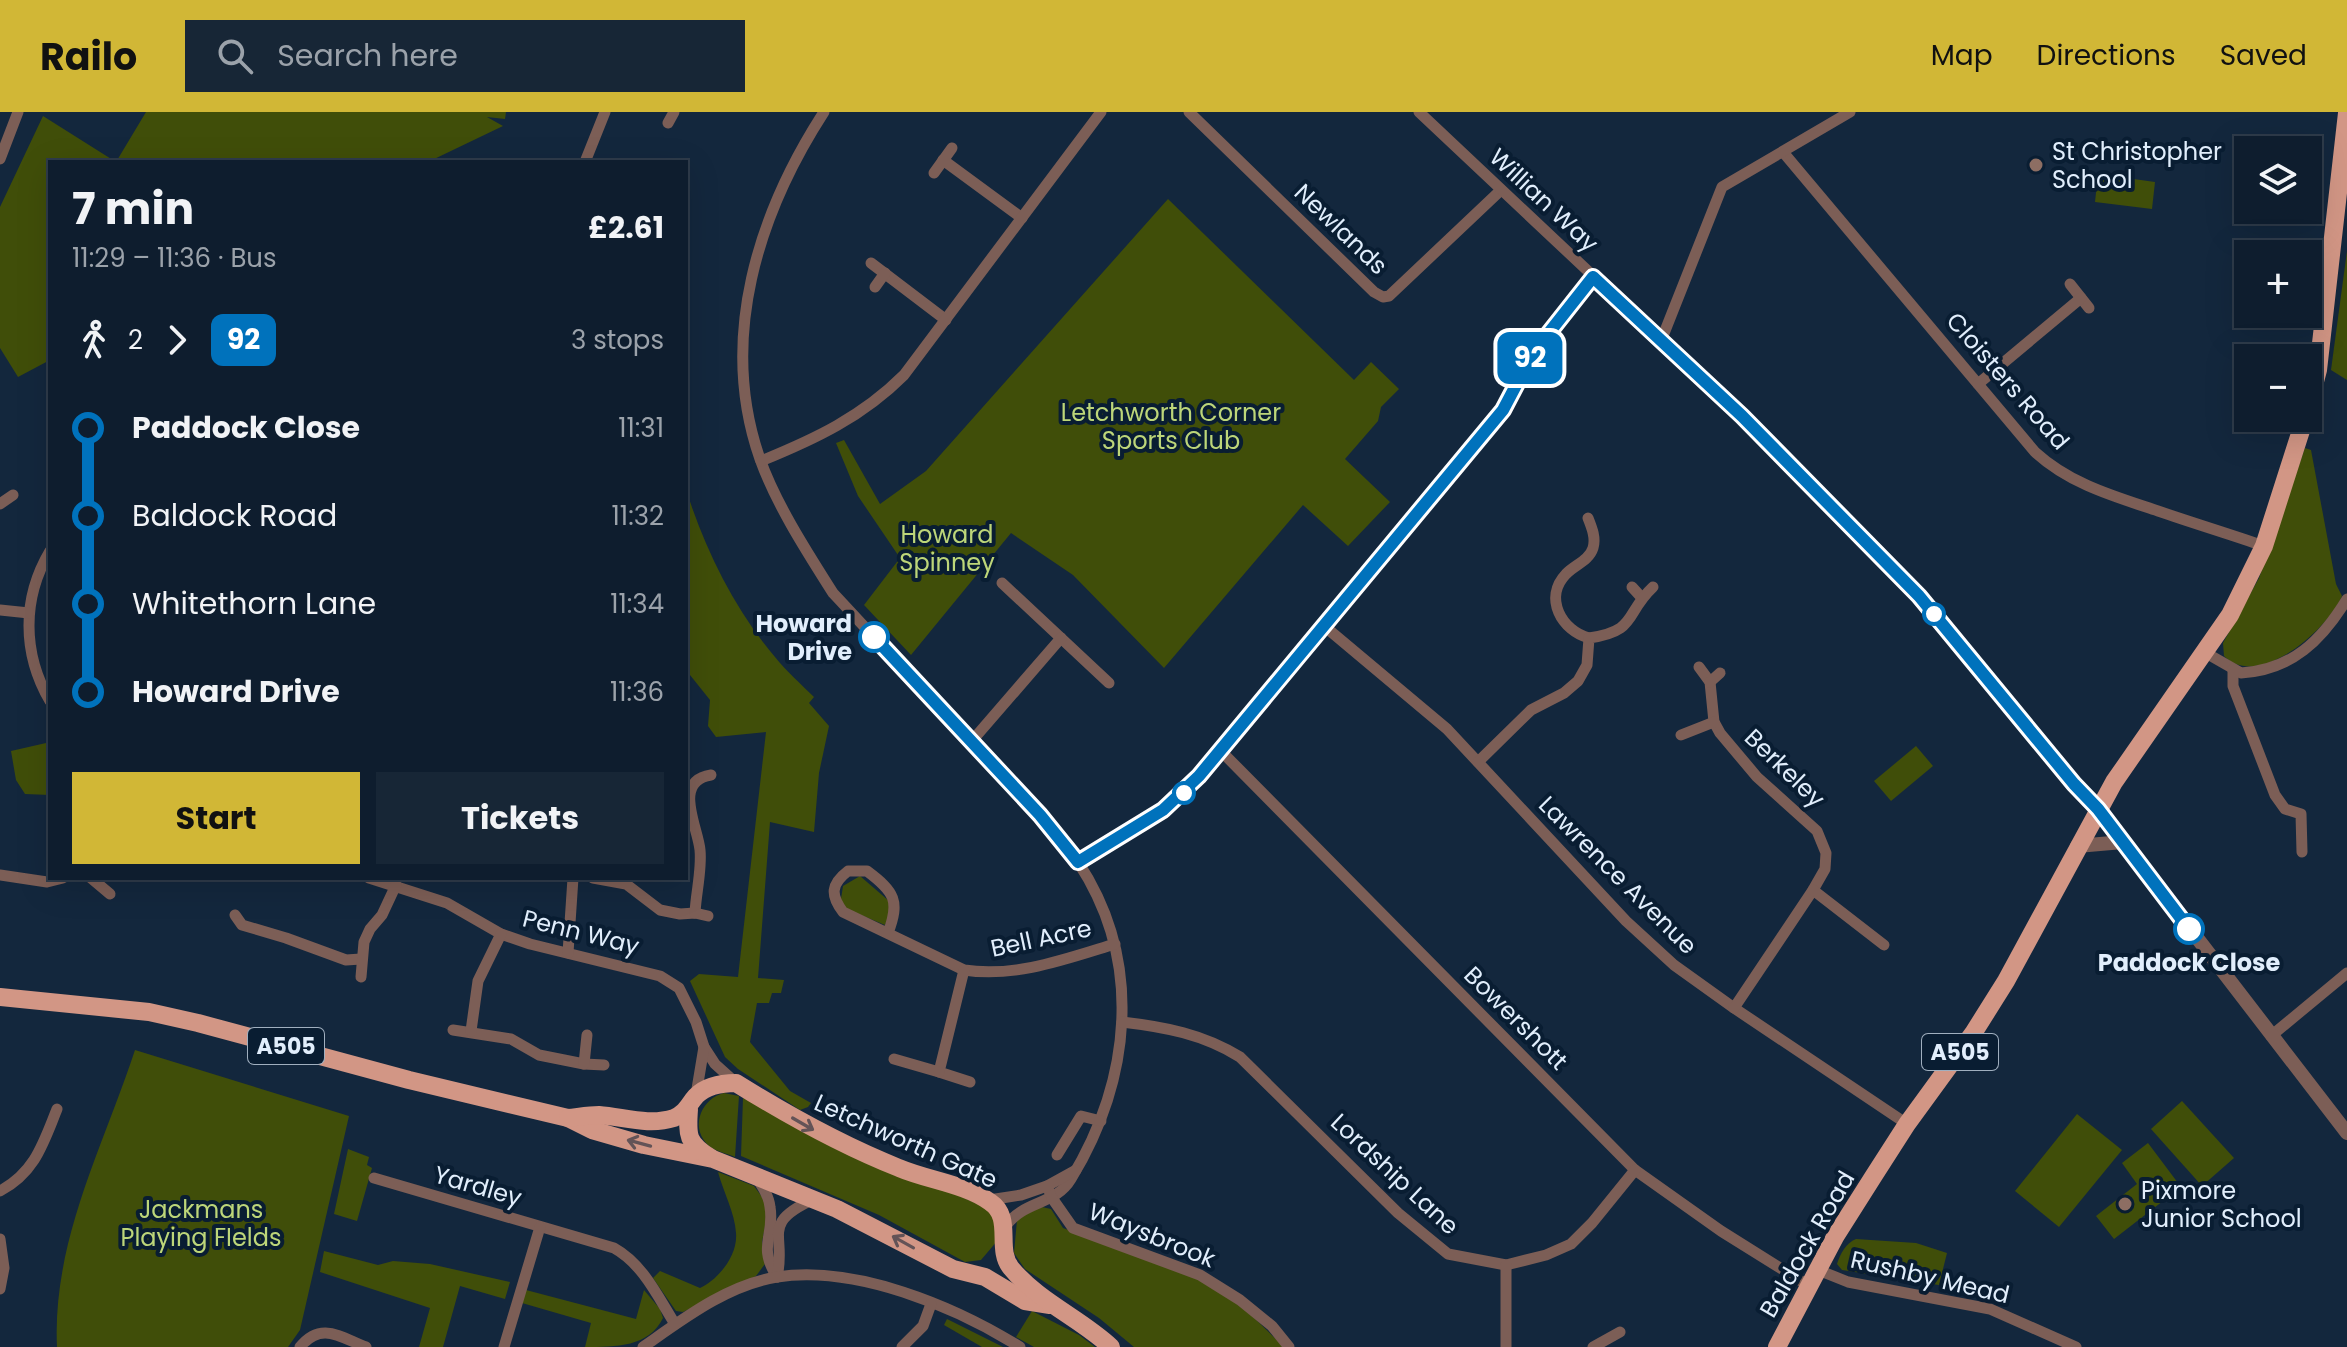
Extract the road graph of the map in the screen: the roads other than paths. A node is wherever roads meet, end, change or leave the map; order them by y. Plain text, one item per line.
1 (18, 112) edge
2 (605, 112) edge
3 (824, 112) edge
4 (1101, 112) edge
5 (1189, 112) edge
6 (1419, 112) edge
7 (1850, 112) edge
8 (2347, 115) edge
9 (952, 148) dead end
10 (1783, 152) junction
11 (0, 159) edge
12 (586, 160) edge
13 (943, 160) junction
14 (934, 173) dead end
15 (1501, 190) junction
16 (1022, 218) junction
17 (871, 263) dead end
18 (885, 273) junction
19 (1593, 277) junction
20 (2070, 284) dead end
21 (875, 287) dead end
22 (946, 320) junction
23 (1661, 341) junction
24 (2321, 344) edge
25 (1978, 384) junction
26 (2301, 432) edge
27 (761, 461) junction
28 (13, 495) dead end
29 (0, 504) edge
30 (1588, 518) dead end
31 (2264, 546) junction
32 (48, 555) edge
33 (1002, 583) dead end
34 (1632, 587) dead end
35 (1653, 587) dead end
36 (1642, 598) junction
37 (2347, 599) edge
38 (0, 610) edge
39 (29, 613) junction
40 (1323, 625) junction
41 (1061, 638) junction
42 (1589, 638) junction
43 (2206, 653) junction
44 (1699, 667) dead end
45 (2233, 669) junction
46 (1720, 673) dead end
47 (1710, 682) junction
48 (1109, 683) dead end
49 (48, 698) edge
50 (1714, 722) junction
51 (1681, 735) dead end
52 (971, 742) junction
53 (1220, 750) junction
54 (1478, 762) junction
55 (711, 775) dead end
56 (2098, 809) junction
57 (2123, 842) junction
58 (2077, 846) junction
59 (2302, 852) dead end
60 (1078, 862) junction
61 (0, 875) edge
62 (55, 880) edge
63 (93, 880) edge
64 (377, 880) edge
65 (573, 880) edge
66 (604, 880) edge
67 (396, 885) junction
68 (1813, 890) junction
69 (110, 894) dead end
70 (695, 913) junction
71 (235, 915) dead end
72 (708, 916) dead end
73 (888, 933) junction
74 (501, 934) junction
75 (1115, 944) junction
76 (1884, 945) dead end
77 (568, 953) junction
78 (361, 959) junction
79 (964, 970) junction
80 (2347, 973) edge
81 (361, 977) dead end
82 (0, 997) edge
83 (1734, 1008) junction
84 (1122, 1022) junction
85 (453, 1030) dead end
86 (471, 1031) junction
87 (587, 1035) dead end
88 (2271, 1036) junction
89 (704, 1047) junction
90 (894, 1059) dead end
91 (584, 1064) junction
92 (604, 1065) dead end
93 (939, 1072) junction
94 (970, 1082) dead end
95 (736, 1083) junction
96 (692, 1102) junction
97 (57, 1109) dead end
98 (568, 1118) junction
99 (1101, 1121) junction
100 (1907, 1124) junction
101 (2347, 1133) edge
102 (1057, 1155) dead end
103 (713, 1159) junction
104 (1076, 1169) junction
105 (1635, 1170) junction
106 (756, 1177) junction
107 (374, 1178) dead end
108 (1047, 1186) junction
109 (0, 1191) edge
110 (1052, 1198) junction
111 (814, 1199) junction
112 (989, 1200) junction
113 (540, 1227) junction
114 (1005, 1227) junction
115 (0, 1239) edge
116 (1004, 1247) junction
117 (1506, 1265) junction
118 (974, 1273) junction
119 (777, 1277) junction
120 (1813, 1278) junction
121 (0, 1289) edge
122 (931, 1304) junction
123 (1050, 1305) junction
124 (675, 1324) junction
125 (1620, 1332) dead end
126 (300, 1347) edge
127 (366, 1347) edge
128 (504, 1347) edge
129 (643, 1347) edge
130 (902, 1347) edge
131 (1020, 1347) edge
132 (1111, 1347) edge
133 (1289, 1347) edge
134 (1506, 1347) edge
135 (1593, 1347) edge
136 (1777, 1347) edge
137 (2074, 1347) edge

1 - 11 street
2 - 12 street
3 - 27 street
4 - 16 street
5 - 15 street, Newlands
6 - 15 street, Willian Way
7 - 10 street
8 - 24 main road
9 - 13 street
10 - 23 street
10 - 25 street, Cloisters Road
13 - 14 street
13 - 16 street
15 - 19 street, Willian Way
16 - 22 street
17 - 18 street
18 - 21 street
18 - 22 street
19 - 23 street, Willian Way
19 - 40 street
20 - 25 street
22 - 27 street
23 - 56 street, Willian Way
25 - 31 street, Cloisters Road
26 - 31 main road, Baldock Road / A505
27 - 52 street
28 - 29 street
30 - 42 street
31 - 43 main road, Baldock Road / A505
32 - 39 street
33 - 41 street
34 - 36 street
35 - 36 street
36 - 42 street
37 - 45 street
38 - 39 street
39 - 49 street
40 - 53 street
40 - 54 street, Lawrence Avenue
41 - 48 street
41 - 52 street
42 - 54 street
43 - 45 street
43 - 56 main road, Baldock Road / A505
44 - 47 street
45 - 59 street
46 - 47 street
47 - 50 street, Berkeley
50 - 51 street, Berkeley
50 - 68 street, Berkeley
52 - 60 street
53 - 60 street
53 - 105 street, Bowershott
54 - 83 street, Lawrence Avenue
55 - 70 street
56 - 57 street
56 - 58 main road, Baldock Road / A505
57 - 58 street
57 - 88 street
58 - 100 main road, Baldock Road / A505
60 - 75 street
61 - 62 street
63 - 69 street
64 - 67 street, Penn Way
65 - 77 street
66 - 70 street
67 - 74 street, Penn Way
67 - 78 street
68 - 76 street
68 - 83 street, Berkeley
70 - 72 street
71 - 78 street
73 - 73 street, Bell Acre
73 - 79 street, Bell Acre
74 - 77 street, Penn Way
74 - 86 street
75 - 79 street, Bell Acre
75 - 84 street
77 - 89 street, Penn Way
78 - 81 street
79 - 93 street
80 - 88 street
82 - 98 main road, A505
83 - 100 street, Lawrence Avenue
84 - 99 street
84 - 117 street, Lordship Lane
85 - 86 street
86 - 91 street
87 - 91 street
88 - 101 street
89 - 95 street, Penn Way
89 - 96 street
90 - 93 street
91 - 92 street
93 - 94 street
95 - 96 main road
95 -> 112 main road, Letchworth Gate
96 - 98 main road, A505
96 - 103 main road
97 - 109 street
103 -> 98 main road, A505
99 - 102 street
99 - 104 street
100 - 120 main road, Baldock Road / A505
103 - 106 main road
104 - 108 street
104 - 110 street
105 - 117 street, Lordship Lane
105 - 120 street, Bowershott
106 - 111 main road
106 - 119 street
107 - 113 street, Yardley
108 - 110 street, Waysbrook
108 - 112 street
110 - 114 street
110 - 133 street, Waysbrook
118 -> 111 main road
111 - 119 street
112 - 114 main road, Letchworth Gate
113 - 124 street, Yardley
113 - 128 street, Yardley
114 - 116 main road
115 - 121 street
116 - 118 main road
116 - 123 main road
117 - 134 street
118 - 123 main road
119 - 122 street
119 - 124 street
120 - 136 main road, Baldock Road / A505
120 - 137 street, Rushby Mead
122 - 130 street
122 - 131 street
123 - 132 main road
124 - 129 street
125 - 135 street
126 - 127 street

